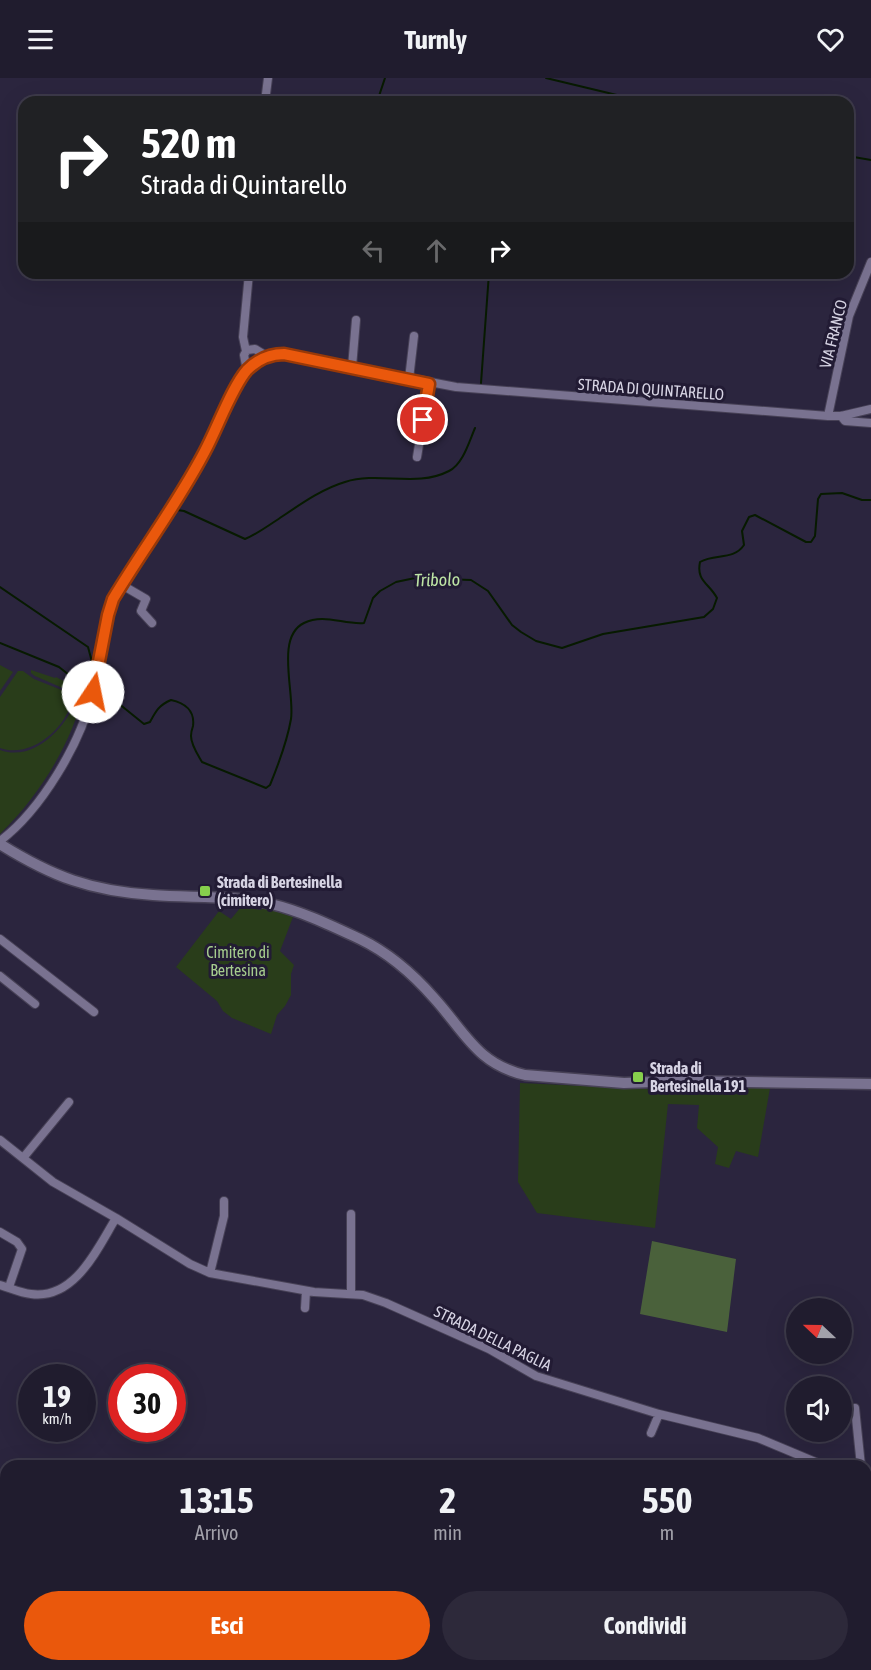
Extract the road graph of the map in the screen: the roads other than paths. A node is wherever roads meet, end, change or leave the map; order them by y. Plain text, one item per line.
1 (267, 78) edge
2 (266, 96) edge
3 (871, 262) edge
4 (248, 279) edge
5 (356, 320) dead end
6 (414, 336) dead end
7 (246, 351) junction
8 (268, 357) junction
9 (352, 368) junction
10 (247, 371) junction
11 (409, 379) junction
12 (429, 384) junction
13 (871, 410) edge
14 (828, 416) junction
15 (841, 416) junction
16 (871, 423) edge
17 (417, 456) dead end
18 (122, 585) junction
19 (152, 623) dead end
20 (0, 842) edge
21 (0, 939) edge
22 (0, 976) edge
23 (35, 1004) dead end
24 (94, 1011) dead end
25 (871, 1084) edge
26 (69, 1102) dead end
27 (0, 1140) edge
28 (23, 1158) junction
29 (224, 1201) dead end
30 (351, 1214) dead end
31 (116, 1218) junction
32 (0, 1232) edge
33 (210, 1273) junction
34 (0, 1285) edge
35 (9, 1287) junction
36 (306, 1291) junction
37 (351, 1294) junction
38 (305, 1308) dead end
39 (855, 1408) dead end
40 (659, 1414) junction
41 (651, 1433) dead end
42 (811, 1460) edge
43 (860, 1460) edge

1 - 2 street
3 - 14 street, VIA FRANCO
4 - 7 street
5 - 9 street
6 - 11 street
7 - 8 street, STRADA DI QUINTARELLO
7 - 10 street
8 - 9 street, STRADA DI QUINTARELLO
8 - 10 street
9 - 11 street, STRADA DI QUINTARELLO
10 - 18 street
11 - 12 street, STRADA DI QUINTARELLO
12 - 14 street, STRADA DI QUINTARELLO
12 - 17 street
13 - 15 street, STRADA DI QUINTARELLO
14 - 15 street, STRADA DI QUINTARELLO
15 - 16 street
18 - 19 street
18 - 20 street
20 - 25 street
21 - 24 street
22 - 23 street
26 - 28 street
27 - 28 street, STRADA DELLA PAGLIA
28 - 31 street, STRADA DELLA PAGLIA
29 - 33 street
30 - 37 street
31 - 33 street, STRADA DELLA PAGLIA
31 - 35 street
32 - 35 street
33 - 36 street, STRADA DELLA PAGLIA
34 - 35 street
36 - 37 street, STRADA DELLA PAGLIA
36 - 38 street
37 - 40 street, STRADA DELLA PAGLIA
39 - 43 street
40 - 41 street
40 - 42 street, STRADA DELLA PAGLIA

